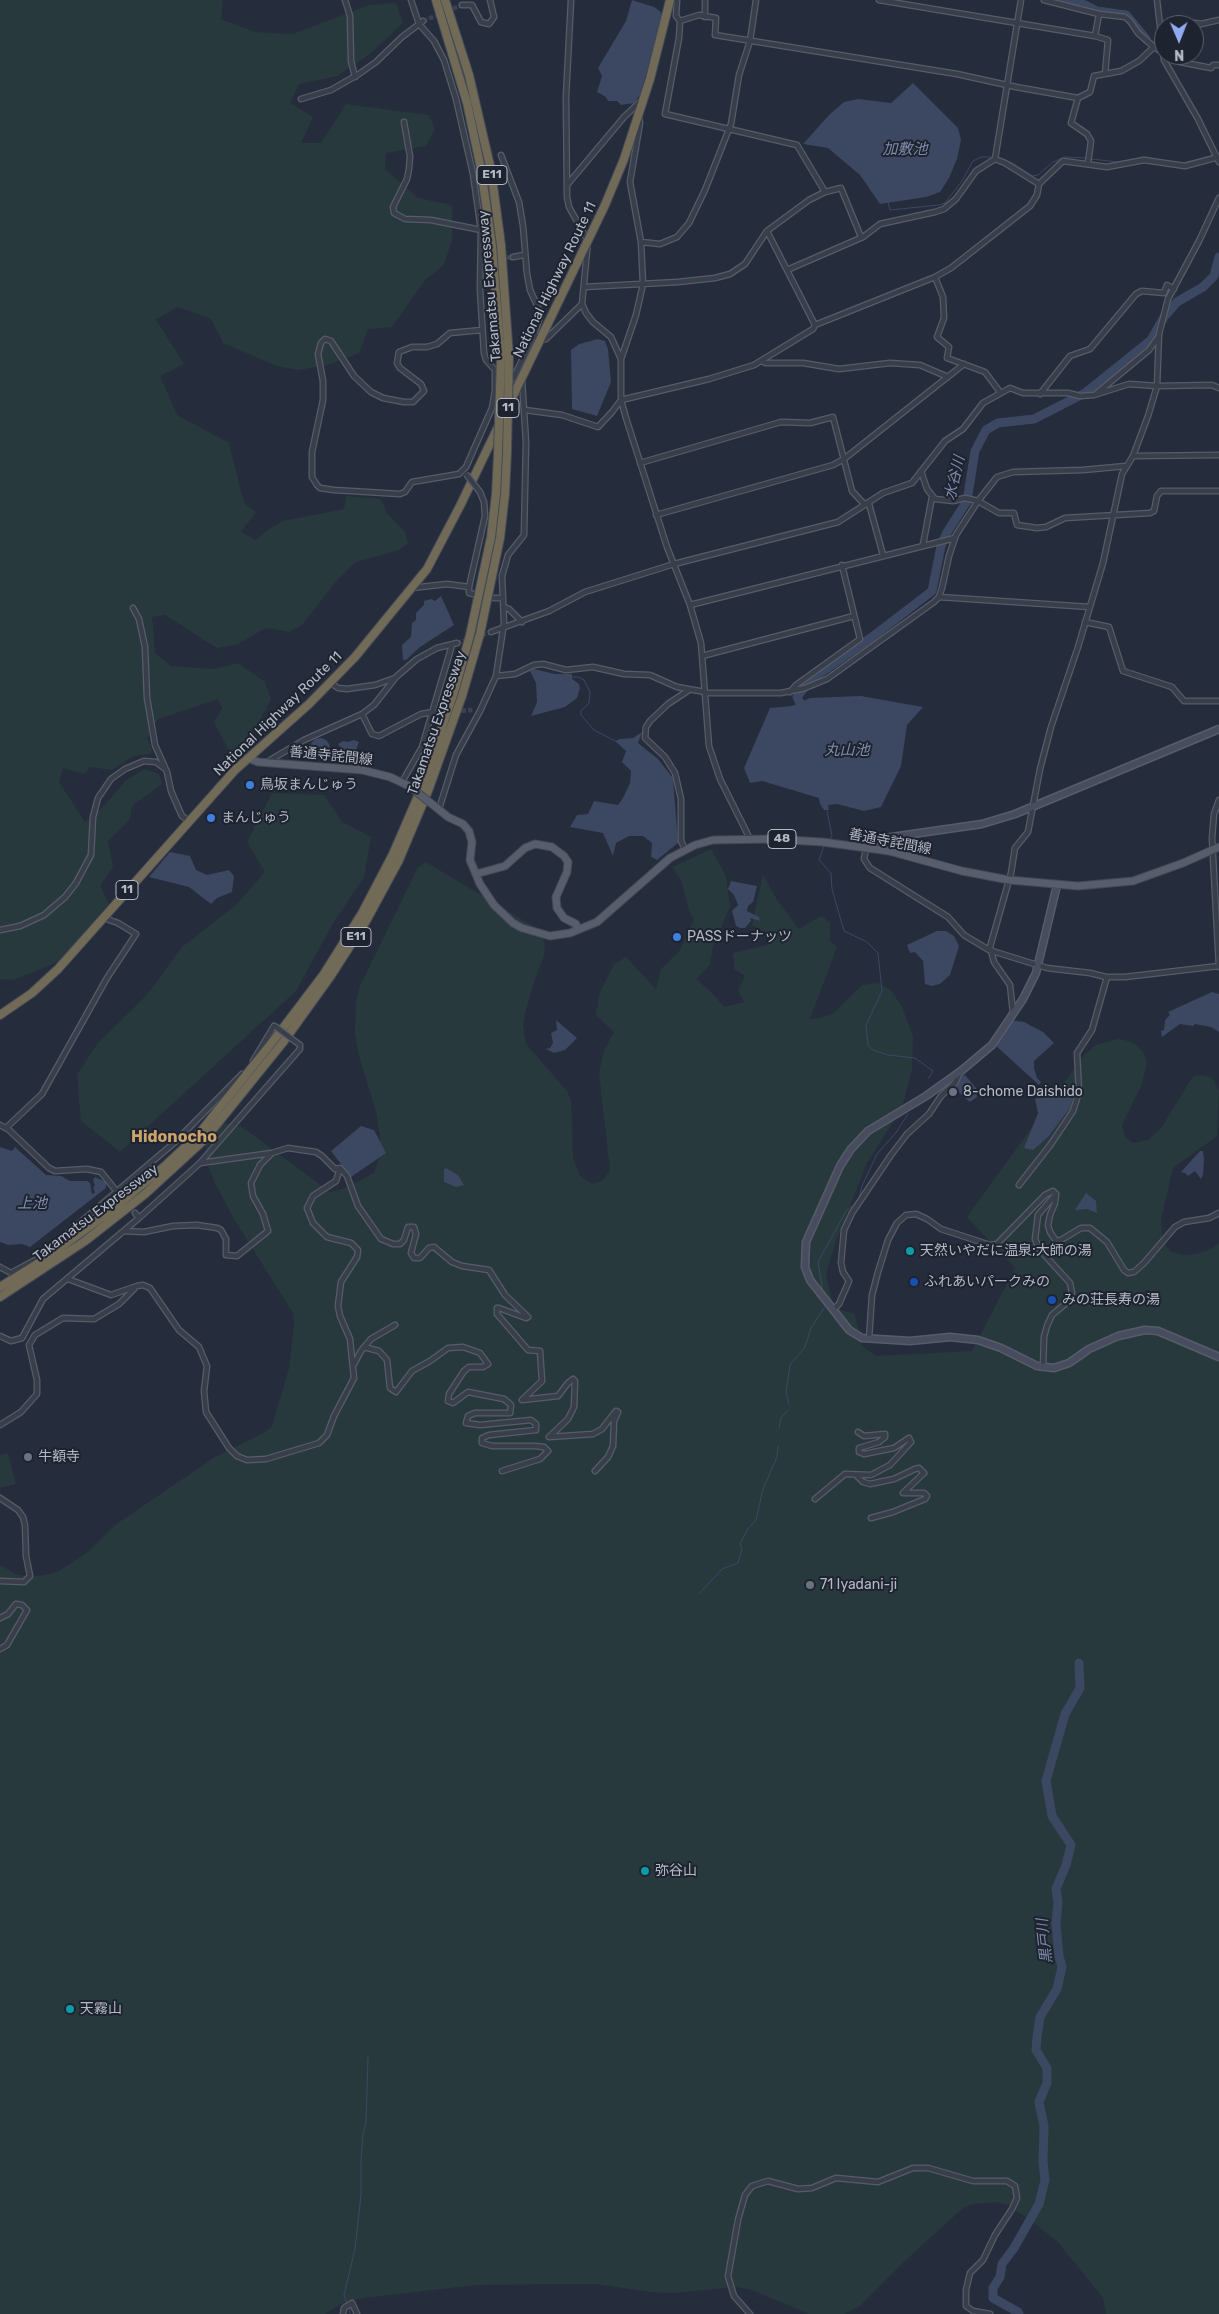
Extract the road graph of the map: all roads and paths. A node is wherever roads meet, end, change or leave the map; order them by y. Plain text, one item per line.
1 (345, 0) edge
2 (411, 0) edge
3 (436, 0) edge
4 (445, 0) edge
5 (490, 0) edge
6 (571, 0) edge
7 (670, 0) edge
8 (677, 0) edge
9 (705, 0) edge
10 (756, 0) edge
11 (879, 0) edge
12 (1021, 0) edge
13 (1044, 0) edge
14 (1157, 0) edge
15 (462, 5) dead end
16 (1099, 14) junction
17 (1159, 15) edge
18 (704, 17) junction
19 (1219, 20) edge
20 (680, 21) junction
21 (421, 23) junction
22 (1204, 23) edge
23 (1016, 24) junction
24 (1095, 36) junction
25 (750, 40) junction
26 (1154, 47) joint
27 (1167, 65) edge
28 (1196, 65) edge
29 (1219, 65) edge
30 (1105, 74) junction
31 (355, 77) junction
32 (1006, 85) junction
33 (644, 98) junction
34 (1078, 98) junction
35 (301, 99) dead end
36 (638, 114) junction
37 (404, 122) dead end
38 (728, 129) junction
39 (501, 155) dead end
40 (1217, 157) edge
41 (995, 159) junction
42 (1088, 160) junction
43 (1039, 184) junction
44 (566, 185) junction
45 (825, 192) junction
46 (1219, 198) edge
47 (481, 230) junction
48 (768, 231) junction
49 (861, 238) junction
50 (588, 241) junction
51 (641, 242) junction
52 (524, 255) junction
53 (513, 257) tunnel mouth
54 (487, 260) tunnel mouth
55 (480, 261) junction
56 (787, 270) junction
57 (935, 277) junction
58 (643, 284) junction
59 (584, 286) junction
60 (1174, 288) junction
61 (582, 304) junction
62 (815, 325) junction
63 (482, 330) junction
64 (1159, 334) junction
65 (534, 335) junction
66 (541, 340) junction
67 (505, 356) junction
68 (621, 359) junction
69 (761, 361) junction
70 (964, 364) junction
71 (948, 377) junction
72 (522, 379) junction
73 (1157, 386) junction
74 (1219, 388) edge
75 (495, 391) junction
76 (1000, 392) junction
77 (1040, 394) junction
78 (1094, 395) junction
79 (621, 400) junction
80 (525, 410) junction
81 (502, 453) junction
82 (1219, 455) edge
83 (1132, 456) junction
84 (844, 460) junction
85 (640, 463) junction
86 (1127, 466) junction
87 (921, 471) junction
88 (465, 472) junction
89 (1219, 491) edge
90 (932, 497) junction
91 (978, 500) junction
92 (867, 505) junction
93 (656, 515) junction
94 (1113, 515) junction
95 (955, 538) junction
96 (923, 545) junction
97 (883, 555) junction
98 (674, 564) junction
99 (842, 565) junction
100 (469, 587) junction
101 (411, 588) junction
102 (473, 594) dead end
103 (939, 597) junction
104 (494, 598) dead end
105 (503, 598) junction
106 (690, 605) junction
107 (504, 607) junction
108 (1090, 607) junction
109 (133, 608) dead end
110 (854, 616) junction
111 (522, 622) junction
112 (1086, 622) junction
113 (503, 629) junction
114 (491, 632) tunnel mouth
115 (702, 656) junction
116 (496, 676) junction
117 (396, 677) junction
118 (331, 683) junction
119 (689, 690) junction
120 (790, 692) junction
121 (705, 693) junction
122 (1219, 701) edge
123 (473, 710) tunnel mouth
124 (480, 711) junction
125 (434, 712) junction
126 (362, 714) junction
127 (1219, 729) edge
128 (248, 758) junction
129 (267, 762) junction
130 (164, 768) junction
131 (402, 782) junction
132 (1219, 800) edge
133 (1032, 808) junction
134 (438, 809) junction
135 (189, 821) junction
136 (750, 839) junction
137 (685, 849) junction
138 (866, 849) junction
139 (1216, 849) edge
140 (1216, 872) edge
141 (476, 874) junction
142 (1008, 880) junction
143 (1057, 885) junction
144 (104, 918) junction
145 (0, 930) edge
146 (578, 930) junction
147 (989, 950) junction
148 (1039, 965) junction
149 (1219, 966) edge
150 (1107, 977) junction
151 (1013, 1013) junction
152 (0, 1015) edge
153 (961, 1071) junction
154 (0, 1125) edge
155 (6, 1128) junction
156 (272, 1153) junction
157 (200, 1163) junction
158 (340, 1168) junction
159 (1019, 1185) dead end
160 (116, 1192) junction
161 (1056, 1194) junction
162 (122, 1198) dead end
163 (135, 1213) dead end
164 (1219, 1213) edge
165 (139, 1218) junction
166 (124, 1231) junction
167 (0, 1267) edge
168 (68, 1279) junction
169 (137, 1286) junction
170 (0, 1287) edge
171 (0, 1297) edge
172 (833, 1310) junction
173 (395, 1325) dead end
174 (0, 1336) edge
175 (869, 1339) junction
176 (364, 1347) junction
177 (1219, 1357) edge
178 (354, 1365) junction
179 (1043, 1368) junction
180 (0, 1425) edge
181 (858, 1432) dead end
182 (502, 1471) dead end
183 (595, 1471) dead end
184 (857, 1476) junction
185 (0, 1498) edge
186 (815, 1499) dead end
187 (871, 1518) dead end
188 (0, 1581) edge
189 (0, 1618) edge
190 (0, 1649) edge
191 (343, 2314) edge
192 (357, 2314) edge
193 (750, 2314) edge
194 (990, 2314) edge

1 - 31 street
2 - 21 street
3 - 67 highway, Takamatsu Expressway / E11
4 - 67 highway, Takamatsu Expressway / E11
5 - 15 street
6 - 44 street
7 - 33 highway, National Highway Route 11 / 11
8 - 20 street
9 - 18 street
10 - 25 street
11 - 23 street
12 - 23 street
13 - 16 street
14 - 17 street
16 - 24 street
16 - 26 street
18 - 20 street
18 - 25 street
19 - 22 street
20 - 38 street
21 - 31 street
21 - 47 street
23 - 24 street
23 - 32 street
24 - 30 street
25 - 32 street
25 - 38 street
26 - 30 street
27 - 40 street
28 - 29 street
30 - 34 street
31 - 35 street
32 - 34 street
32 - 41 street
33 - 36 highway, National Highway Route 11 / 11
33 - 44 street
34 - 42 street
36 - 50 highway, National Highway Route 11 / 11
36 - 51 street
37 - 47 street
38 - 45 street
38 - 51 street
39 - 52 street
40 - 42 street
41 - 43 street
41 - 49 street
42 - 43 street
43 - 57 street
44 - 50 street
45 - 48 street
45 - 49 street
46 - 60 street
47 - 55 street
48 - 56 street
48 - 58 street
49 - 56 street
50 - 59 street
50 - 66 highway, National Highway Route 11 / 11
51 - 58 street
52 - 53 street
52 - 65 street
54 - 55 street
55 - 63 street
56 - 62 street
57 - 62 street
57 - 70 street
58 - 59 street
58 - 68 street
59 - 61 street
60 - 64 street
60 - 77 street
61 - 66 street
61 - 68 street
62 - 69 street
63 - 75 street
63 - 88 street
64 - 73 street
64 - 78 street
65 - 66 street
65 - 75 street
66 - 72 highway, National Highway Route 11 / 11
67 - 81 highway, Takamatsu Expressway / E11, bridge
68 - 79 street
69 - 71 street
69 - 79 street
70 - 71 street
70 - 76 street
71 - 84 street
72 - 80 street
72 - 101 highway, National Highway Route 11 / 11
73 - 74 street
73 - 78 street
73 - 83 street
75 - 88 street
76 - 77 street
76 - 87 street
77 - 78 street
79 - 80 street
79 - 85 street
80 - 105 street
81 - 170 highway, Takamatsu Expressway / E11
81 - 171 highway, Takamatsu Expressway / E11
82 - 83 street
83 - 86 street
84 - 85 street
84 - 92 street
84 - 93 street
85 - 93 street
86 - 91 street
86 - 94 street
87 - 90 street
87 - 92 street
88 - 100 street, bridge
89 - 94 street
90 - 91 street
90 - 96 street
91 - 94 street
91 - 95 street
92 - 97 street
92 - 98 street
93 - 98 street
94 - 108 street
95 - 96 street
95 - 103 street
96 - 97 street
97 - 99 street
98 - 106 street
98 - 111 street
99 - 106 street
99 - 110 street
100 - 101 street
100 - 102 street
101 - 118 highway, National Highway Route 11 / 11
103 - 108 street
103 - 120 street
104 - 105 street
105 - 107 street
106 - 115 street
107 - 111 street
107 - 113 street
108 - 112 street
109 - 130 street
110 - 115 street
110 - 120 street
111 - 113 street
112 - 122 street
112 - 133 street
113 - 114 street
113 - 116 street
115 - 121 street
116 - 119 street
116 - 124 street
117 - 118 street
117 - 125 street
117 - 126 street
118 - 128 highway, National Highway Route 11 / 11
119 - 121 street
119 - 137 street
120 - 121 street
121 - 136 street
123 - 124 street
124 - 134 street
125 - 126 street
125 - 131 street
126 - 129 street
127 - 133 street
128 - 129 main road, 善通寺詫間線 / 48
128 - 135 highway, National Highway Route 11 / 11
129 - 131 main road, 善通寺詫間線 / 48
130 - 135 street
130 - 145 street
131 - 134 main road, 善通寺詫間線 / 48, bridge
132 - 139 street
133 - 138 street
133 - 142 street
134 - 141 main road, 善通寺詫間線 / 48
135 - 144 highway, National Highway Route 11 / 11
136 - 137 main road, 善通寺詫間線 / 48
136 - 138 main road, 善通寺詫間線 / 48
137 - 146 main road, 善通寺詫間線 / 48
138 - 142 main road, 善通寺詫間線 / 48
138 - 147 street
139 - 140 street
139 - 143 main road, 善通寺詫間線 / 48
140 - 149 street
141 - 146 main road, 善通寺詫間線 / 48
141 - 146 main road
142 - 143 main road, 善通寺詫間線 / 48
142 - 147 street
143 - 148 street
144 - 152 highway, National Highway Route 11 / 11
144 - 155 street
147 - 148 street
147 - 151 street
148 - 150 street
148 - 151 street
149 - 150 street
150 - 159 street
151 - 153 street
153 - 172 street
153 - 172 street
154 - 155 street
155 - 160 street
156 - 157 street
156 - 158 street
156 - 166 street
157 - 160 street, bridge
157 - 165 street
158 - 178 street
158 - 183 street
160 - 162 street
160 - 167 street
161 - 164 street
161 - 175 street
161 - 179 street
163 - 165 street
165 - 166 street
166 - 168 street
168 - 169 street
168 - 174 street
169 - 178 street
169 - 180 street
172 - 175 street
173 - 176 street
175 - 179 street
176 - 178 street
176 - 182 street
177 - 179 street
181 - 184 street
184 - 186 street
184 - 187 street
185 - 188 street
189 - 190 street
191 - 192 street
193 - 194 street

